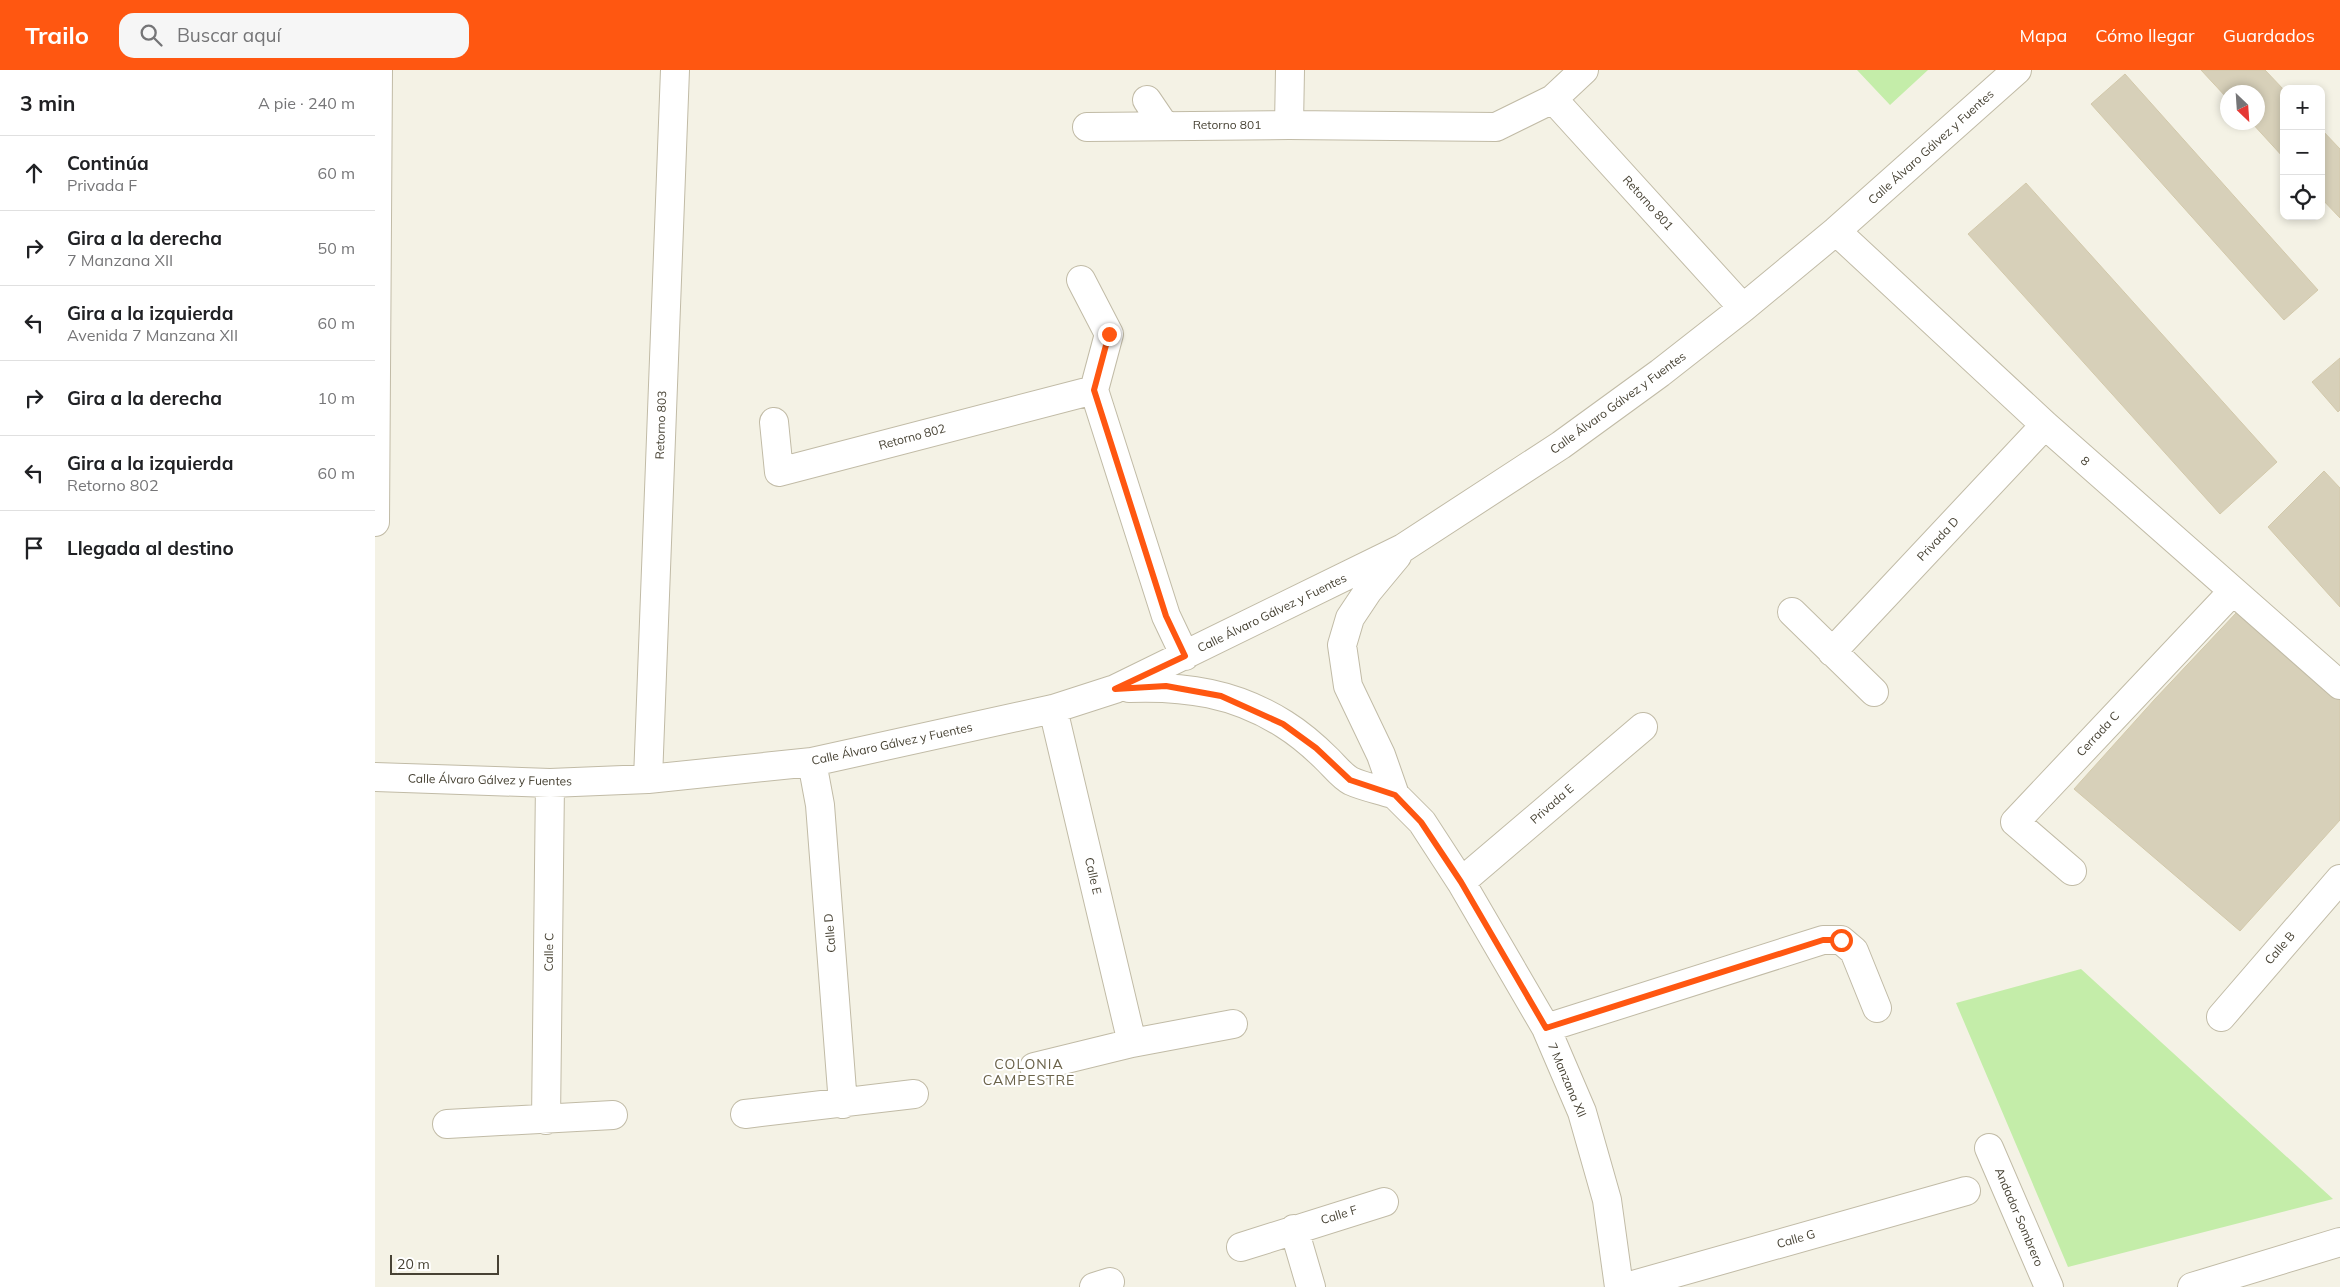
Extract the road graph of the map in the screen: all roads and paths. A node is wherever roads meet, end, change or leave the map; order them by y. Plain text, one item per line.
1 (378, 70) edge
2 (675, 70) edge
3 (1290, 70) edge
4 (1584, 70) edge
5 (2017, 70) edge
6 (1553, 99) junction
7 (1147, 100) dead end
8 (1165, 125) junction
9 (1289, 125) junction
10 (1087, 127) dead end
11 (1836, 231) junction
12 (1081, 280) dead end
13 (1743, 308) junction
14 (1094, 390) junction
15 (774, 422) dead end
16 (2045, 425) junction
17 (375, 522) edge
18 (1403, 548) junction
19 (2233, 591) junction
20 (1792, 612) dead end
21 (1832, 652) junction
22 (1185, 656) junction
23 (2340, 684) edge
24 (1115, 689) junction
25 (1874, 692) dead end
26 (1053, 709) junction
27 (1643, 727) dead end
28 (813, 762) junction
29 (375, 777) edge
30 (648, 779) junction
31 (550, 783) junction
32 (1395, 795) junction
33 (2072, 871) dead end
34 (2340, 879) edge
35 (1461, 882) junction
36 (1877, 1008) dead end
37 (2221, 1017) dead end
38 (1233, 1024) dead end
39 (1546, 1028) junction
40 (1132, 1043) junction
41 (1034, 1067) dead end
42 (914, 1094) dead end
43 (843, 1104) junction
44 (745, 1114) dead end
45 (613, 1115) dead end
46 (546, 1120) junction
47 (447, 1124) dead end
48 (1989, 1148) dead end
49 (1966, 1191) dead end
50 (1384, 1202) dead end
51 (1295, 1229) junction
52 (2340, 1242) edge
53 (1241, 1247) dead end
54 (1311, 1287) edge
55 (1619, 1287) edge
56 (1626, 1287) edge
57 (2049, 1287) edge
58 (2192, 1287) edge

1 - 17 street
2 - 30 street, Retorno 803
3 - 9 street
4 - 6 street, Retorno 801
5 - 11 street, Calle Álvaro Gálvez y Fuentes
6 - 9 street, Retorno 801
6 - 13 street, Retorno 801
7 - 8 street
8 - 9 street, Retorno 801
8 - 10 street, Retorno 801
11 - 13 street, Calle Álvaro Gálvez y Fuentes
11 - 16 street, 8
12 - 14 street
13 - 18 street, Calle Álvaro Gálvez y Fuentes
14 - 15 street, Retorno 802
14 - 22 street
16 - 19 street, 8
16 - 21 street, Privada D
18 - 22 street, Calle Álvaro Gálvez y Fuentes
18 - 32 street
19 - 23 street, 8
19 - 33 street, Cerrada C
20 - 21 street
21 - 25 street
22 - 24 street, Calle Álvaro Gálvez y Fuentes
24 - 26 street, Calle Álvaro Gálvez y Fuentes
24 - 32 street
26 - 28 street, Calle Álvaro Gálvez y Fuentes
26 - 40 street, Calle E
27 - 35 street, Privada E
28 - 30 street, Calle Álvaro Gálvez y Fuentes
28 - 43 street, Calle D
29 - 31 street, Calle Álvaro Gálvez y Fuentes
30 - 31 street, Calle Álvaro Gálvez y Fuentes
31 - 46 street, Calle C
32 - 35 street, 7 Manzana XII
34 - 37 street, Calle B
35 - 39 street, 7 Manzana XII
36 - 39 street
38 - 40 street
39 - 55 street, 7 Manzana XII
40 - 41 street
42 - 43 street
43 - 44 street
45 - 46 street
46 - 47 street
48 - 57 street, Andador Sombrero
49 - 56 street, Calle G
50 - 51 street, Calle F
51 - 53 street, Calle F
51 - 54 street
52 - 58 street

